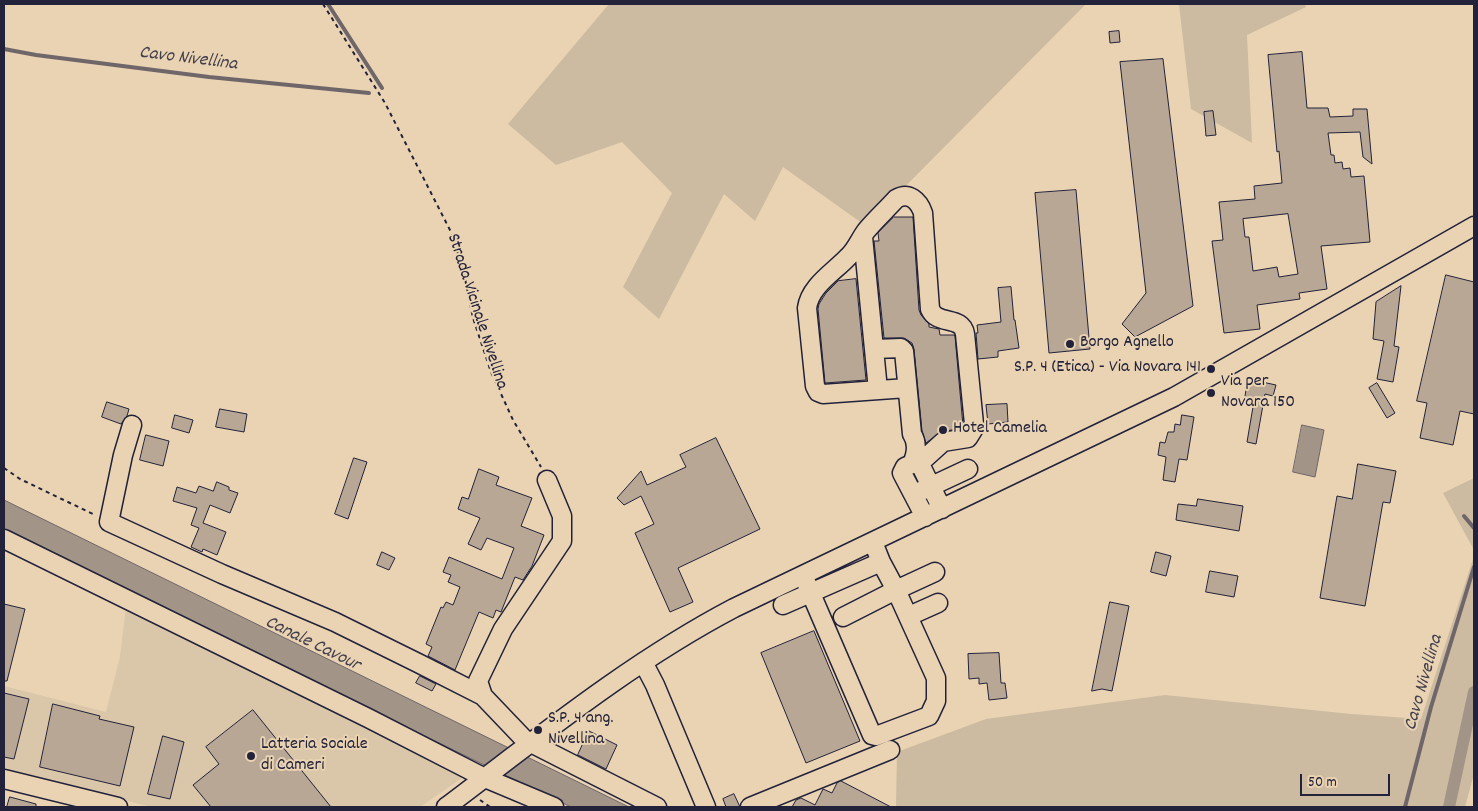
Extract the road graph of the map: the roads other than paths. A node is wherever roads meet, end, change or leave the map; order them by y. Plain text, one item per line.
1 (1474, 226) edge
2 (863, 237) junction
3 (875, 350) junction
4 (907, 388) junction
5 (878, 390) junction
6 (132, 426) dead end
7 (968, 469) dead end
8 (547, 480) road end
9 (931, 487) junction
10 (914, 495) junction
11 (942, 509) junction
12 (925, 517) junction
13 (4, 539) edge
14 (873, 542) junction
15 (880, 562) junction
16 (935, 572) dead end
17 (803, 575) junction
18 (896, 590) junction
19 (811, 592) junction
20 (938, 603) dead end
21 (783, 605) dead end
22 (909, 616) junction
23 (843, 617) dead end
24 (643, 662) junction
25 (483, 696) junction
26 (528, 746) junction
27 (890, 750) dead end
28 (489, 776) junction
29 (4, 779) edge
30 (118, 807) edge
31 (446, 807) edge
32 (554, 807) edge
33 (657, 807) edge
34 (706, 807) edge
35 (750, 807) edge

1 - 11 street
2 - 3 street
2 - 5 street
2 - 9 street
3 - 4 street
3 - 5 street
4 - 5 street
4 - 10 street
6 - 25 street
7 - 9 street
8 - 25 street
9 - 10 street
9 - 11 street
10 - 12 street
11 - 12 street
12 - 14 street
13 - 28 street
14 - 15 street
14 - 17 street
15 - 18 street
15 - 19 street
16 - 18 street
17 - 19 street
17 - 24 street
18 - 22 street
18 - 23 street
19 - 21 street
19 - 22 street
20 - 22 street
24 - 26 street
24 - 34 street
25 - 26 street
26 - 28 street
26 - 33 street
27 - 35 street
28 - 31 street
28 - 32 street
29 - 30 street

